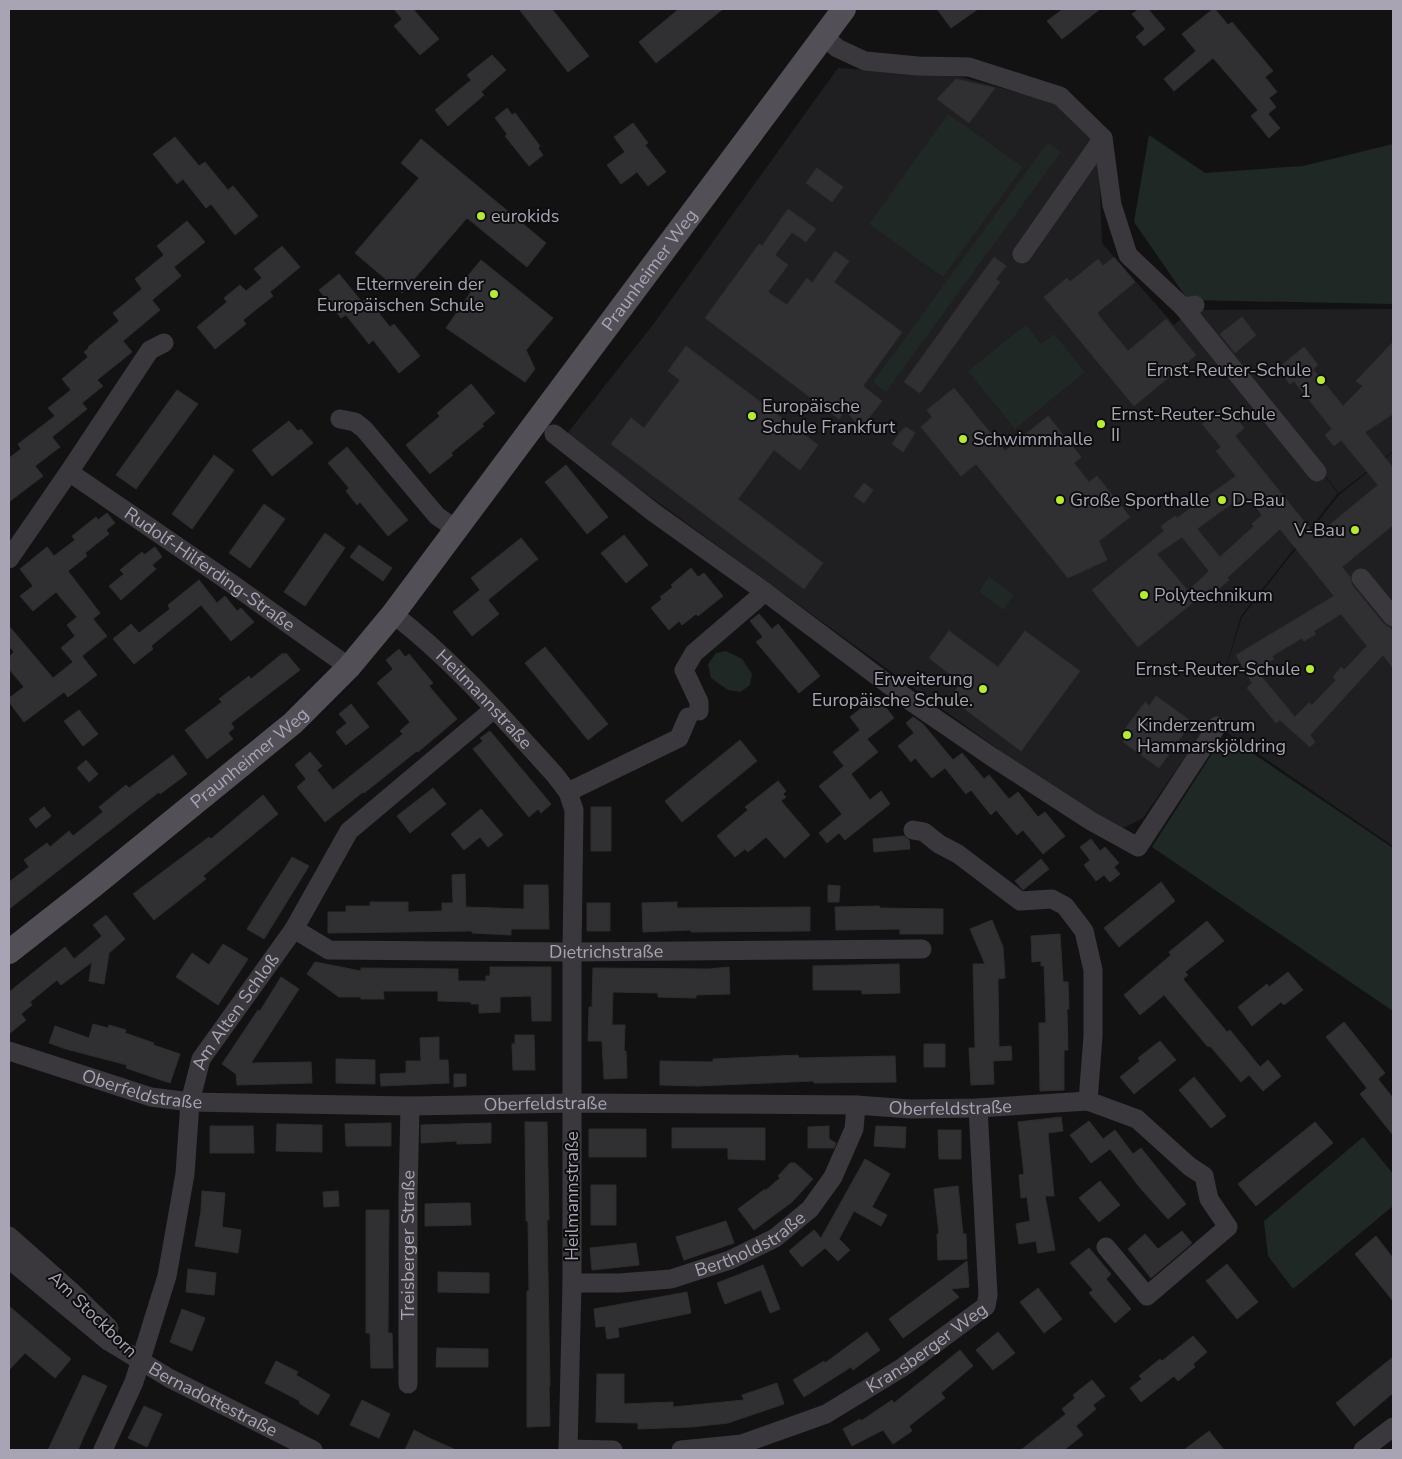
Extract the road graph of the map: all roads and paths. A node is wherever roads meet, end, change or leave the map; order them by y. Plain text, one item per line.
1 (844, 9) edge
2 (824, 36) junction
3 (1103, 138) junction
4 (1022, 254) dead end
5 (164, 343) dead end
6 (340, 419) dead end
7 (554, 434) dead end
8 (69, 472) junction
9 (1317, 472) dead end
10 (456, 529) junction
11 (9, 559) edge
12 (1361, 578) dead end
13 (765, 592) junction
14 (393, 614) junction
15 (1393, 616) edge
16 (349, 667) junction
17 (494, 709) junction
18 (1217, 726) dead end
19 (568, 792) junction
20 (913, 830) dead end
21 (294, 930) junction
22 (922, 949) dead end
23 (9, 952) edge
24 (572, 952) junction
25 (9, 1051) edge
26 (1088, 1101) junction
27 (190, 1102) junction
28 (572, 1103) junction
29 (856, 1105) junction
30 (410, 1106) junction
31 (978, 1108) junction
32 (9, 1236) edge
33 (1106, 1247) dead end
34 (9, 1259) edge
35 (572, 1283) junction
36 (141, 1361) junction
37 (408, 1384) dead end
38 (1393, 1428) edge
39 (103, 1450) edge
40 (313, 1450) edge
41 (568, 1450) edge
42 (613, 1450) edge
43 (681, 1450) edge
44 (1363, 1450) edge

1 - 2 main road, Praunheimer Weg
2 - 3 street
2 - 10 main road, Praunheimer Weg
3 - 4 street
3 - 9 street
5 - 8 street
6 - 10 street
7 - 13 street
8 - 11 street
8 - 16 street, Rudolf-Hilferding-Straße
10 - 14 main road, Praunheimer Weg
12 - 15 street
13 - 18 street
13 - 19 street
14 - 16 main road, Praunheimer Weg
14 - 17 street, Heilmannstraße
16 - 23 main road, Praunheimer Weg
17 - 19 street, Heilmannstraße
17 - 21 street, Am Alten Schloß
19 - 24 street, Heilmannstraße
20 - 26 street
21 - 24 street, Dietrichstraße
21 - 27 street, Am Alten Schloß
22 - 24 street, Dietrichstraße
24 - 28 street, Heilmannstraße
25 - 27 street, Oberfeldstraße
26 - 31 street, Oberfeldstraße
26 - 33 street, Oberfeldstraße
27 - 30 street, Oberfeldstraße
27 - 36 street, Am Alten Schloß
28 - 29 street, Oberfeldstraße
28 - 30 street, Oberfeldstraße
28 - 35 street, Heilmannstraße
29 - 31 street, Oberfeldstraße
29 - 35 street, Bertholdstraße
30 - 37 street, Treisberger Straße
31 - 43 street, Kransberger Weg
32 - 36 street, Am Stockborn
34 - 36 street, Am Stockborn
35 - 41 street, Heilmannstraße
36 - 39 street, Am Alten Schloß
36 - 40 street, Bernadottestraße
38 - 44 street
41 - 42 street

